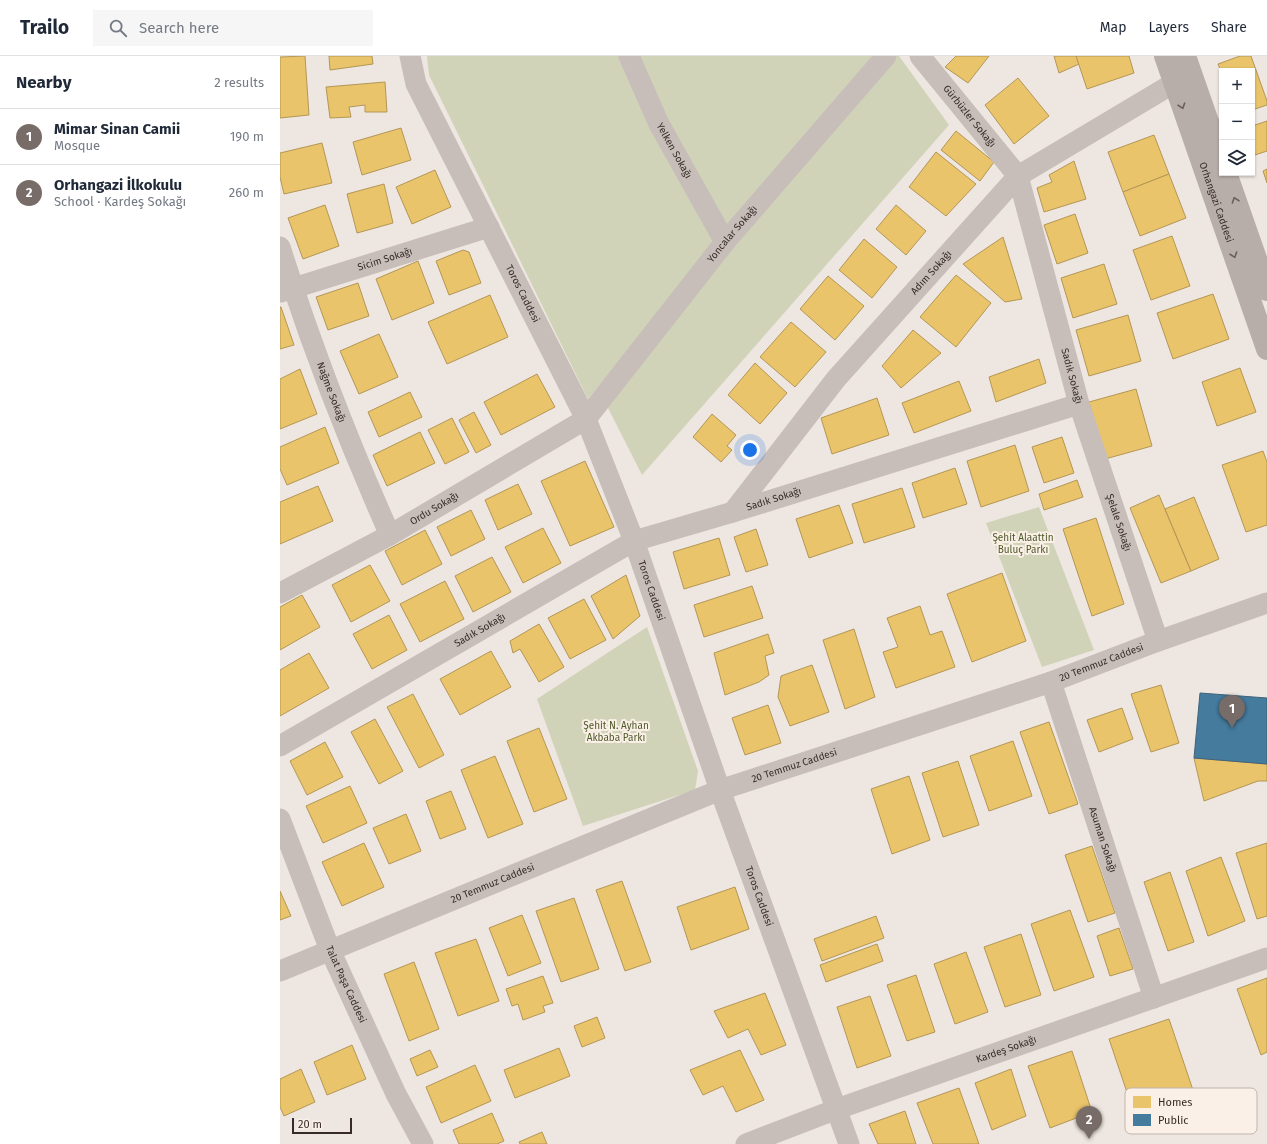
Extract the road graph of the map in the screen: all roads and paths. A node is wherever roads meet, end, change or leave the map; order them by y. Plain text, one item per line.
1 (410, 56) edge
2 (629, 56) edge
3 (886, 56) edge
4 (920, 56) edge
5 (1165, 56) edge
6 (1185, 56) edge
7 (1174, 82) junction
8 (1219, 153) edge
9 (1018, 176) junction
10 (1227, 176) edge
11 (489, 227) junction
12 (726, 242) junction
13 (280, 247) edge
14 (287, 290) edge
15 (1267, 290) edge
16 (1267, 349) edge
17 (1079, 404) junction
18 (586, 419) junction
19 (733, 512) junction
20 (390, 535) junction
21 (634, 541) junction
22 (280, 593) edge
23 (1267, 603) edge
24 (1158, 641) junction
25 (1052, 682) junction
26 (280, 746) edge
27 (720, 790) junction
28 (280, 821) edge
29 (330, 950) junction
30 (1267, 958) edge
31 (280, 971) edge
32 (1154, 998) junction
33 (837, 1108) junction
34 (424, 1144) edge
35 (746, 1144) edge
36 (849, 1144) edge

1 - 11 street, Toros Caddesi
2 - 12 street, Yelken Sokağı
3 - 12 street, Yoncalar Sokağı
4 - 9 street, Gürbüzler Sokağı
5 - 7 main road, Orhangazi Caddesi
6 - 8 main road, Orhangazi Caddesi
7 - 9 street, Adım Sokağı
7 -> 16 main road, Orhangazi Caddesi
9 - 17 street, Sadık Sokağı
9 - 19 street, Adım Sokağı
15 -> 10 main road, Orhangazi Caddesi
11 - 14 street, Sicim Sokağı
11 - 18 street, Toros Caddesi
12 - 18 street, Yoncalar Sokağı
13 - 14 street, Nağme Sokağı
14 - 20 street, Nağme Sokağı
17 - 19 street, Sadık Sokağı
17 - 24 street, Şelale Sokağı
18 - 20 street, Ordu Sokağı
18 - 21 street, Toros Caddesi
19 - 21 street, Sadık Sokağı
20 - 22 street, Ordu Sokağı
21 - 26 street, Sadık Sokağı
21 - 27 street, Toros Caddesi
23 - 24 street, 20 Temmuz Caddesi
24 - 25 street, 20 Temmuz Caddesi
25 - 27 street, 20 Temmuz Caddesi
25 - 32 street, Asuman Sokağı
27 - 29 street, 20 Temmuz Caddesi
27 - 33 street, Toros Caddesi
28 - 29 street, Talat Paşa Caddesi
29 - 31 street, 20 Temmuz Caddesi
29 - 34 street, Talat Paşa Caddesi
30 - 32 street, Kardeş Sokağı
32 - 33 street, Kardeş Sokağı
33 - 35 street, Kardeş Sokağı
33 - 36 street, Toros Caddesi

